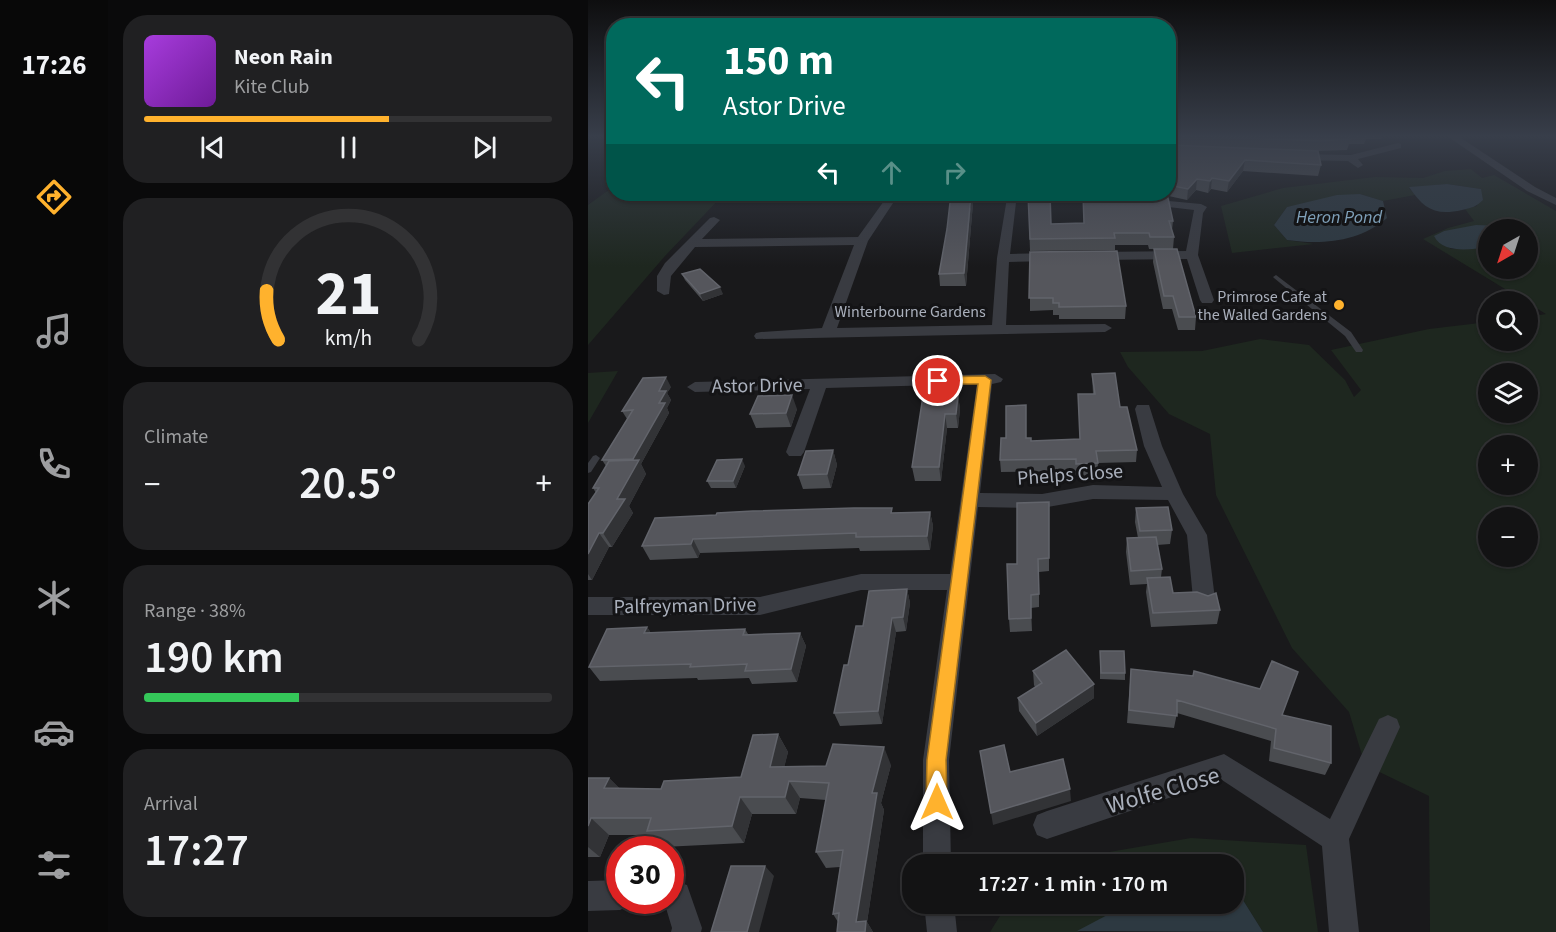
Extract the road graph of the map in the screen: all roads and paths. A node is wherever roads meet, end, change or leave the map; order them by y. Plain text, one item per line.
1 (1517, 179) edge
2 (889, 201) edge
3 (1013, 201) edge
4 (1135, 201) edge
5 (1556, 202) edge
6 (714, 220) dead end
7 (862, 240) junction
8 (692, 243) junction
9 (1192, 255) junction
10 (1086, 256) edge
11 (1062, 257) edge
12 (1003, 258) junction
13 (1276, 277) dead end
14 (664, 291) dead end
15 (1207, 300) dead end
16 (1105, 328) dead end
17 (999, 329) junction
18 (828, 332) junction
19 (761, 336) dead end
20 (1359, 350) dead end
21 (820, 384) junction
22 (695, 387) dead end
23 (1143, 409) dead end
24 (795, 452) dead end
25 (596, 458) dead end
26 (588, 470) edge
27 (1174, 494) junction
28 (969, 500) junction
29 (959, 582) junction
30 (1203, 599) edge
31 (588, 606) edge
32 (1388, 727) dead end
33 (1047, 825) dead end
34 (1335, 838) junction
35 (937, 854) edge
36 (588, 896) edge
37 (606, 896) edge
38 (683, 914) edge
39 (940, 914) edge
40 (686, 932) edge
41 (942, 932) edge
42 (1344, 932) edge

1 - 5 street
2 - 7 street, Winterbourne Gardens
3 - 12 street, Winterbourne Gardens
4 - 9 street
6 - 8 street
7 - 8 street
7 - 18 street, Winterbourne Gardens
8 - 14 street
9 - 10 street
9 - 15 street
11 - 12 street
12 - 17 street, Winterbourne Gardens
13 - 20 lane
16 - 17 street, Winterbourne Gardens
17 - 18 street, Winterbourne Gardens
18 - 19 street
21 - 22 street, Astor Drive
21 - 24 street, Astor Drive
21 - 28 street, Astor Drive
23 - 27 street
25 - 26 lane
27 - 28 street, Phelps Close
27 - 30 street
28 - 29 street, Astor Drive
29 - 31 street, Palfreyman Drive
29 - 35 street, Astor Drive
32 - 34 street
33 - 34 street, Wolfe Close
34 - 42 street
36 - 37 street
38 - 40 street
39 - 41 street

